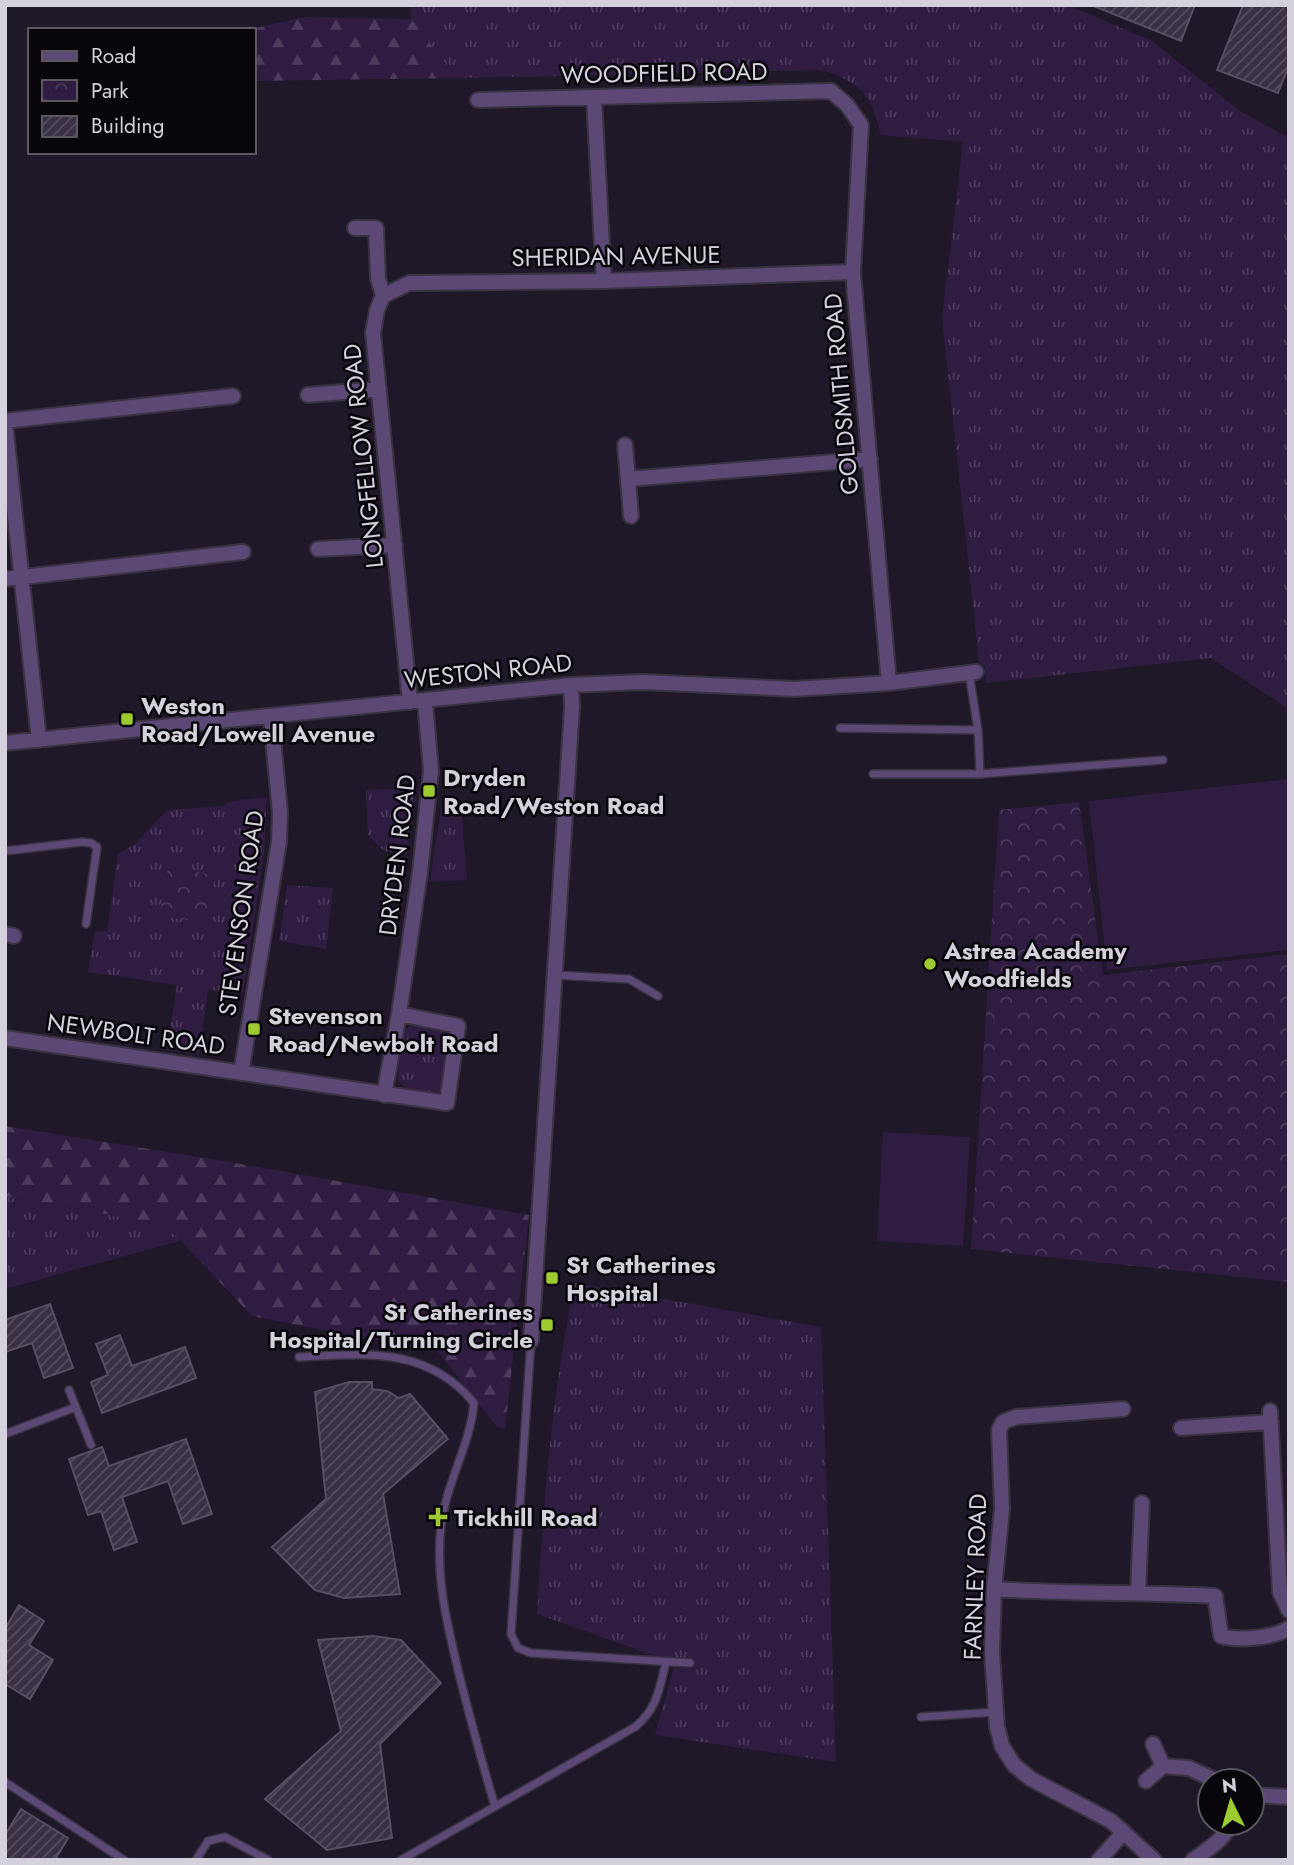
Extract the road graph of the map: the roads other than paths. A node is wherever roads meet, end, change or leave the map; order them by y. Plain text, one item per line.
1 (594, 98) junction
2 (478, 100) dead end
3 (847, 105) joint
4 (355, 228) dead end
5 (853, 272) junction
6 (604, 281) junction
7 (383, 296) junction
8 (379, 389) junction
9 (308, 395) dead end
10 (233, 396) dead end
11 (5, 422) edge
12 (625, 445) dead end
13 (870, 459) junction
14 (628, 478) junction
15 (631, 516) dead end
16 (395, 545) junction
17 (318, 549) dead end
18 (243, 552) dead end
19 (22, 577) junction
20 (5, 579) edge
21 (973, 673) joint
22 (889, 683) junction
23 (571, 685) junction
24 (418, 701) junction
25 (271, 717) junction
26 (840, 728) dead end
27 (978, 730) junction
28 (39, 740) junction
29 (5, 743) edge
30 (1163, 760) dead end
31 (873, 774) dead end
32 (980, 774) junction
33 (5, 851) edge
34 (86, 925) dead end
35 (555, 975) junction
36 (658, 996) dead end
37 (399, 1014) junction
38 (5, 1038) edge
39 (241, 1073) junction
40 (384, 1095) junction
41 (531, 1341) joint
42 (299, 1357) dead end
43 (69, 1390) dead end
44 (76, 1407) junction
45 (1123, 1409) dead end
46 (1181, 1428) dead end
47 (5, 1434) edge
48 (91, 1445) dead end
49 (1142, 1503) dead end
50 (994, 1589) junction
51 (1138, 1592) junction
52 (1289, 1611) edge
53 (1289, 1628) edge
54 (666, 1662) junction
55 (690, 1663) dead end
56 (996, 1712) junction
57 (921, 1717) dead end
58 (1153, 1744) dead end
59 (1163, 1766) junction
60 (1196, 1771) edge
61 (1146, 1781) dead end
62 (5, 1782) edge
63 (1266, 1796) edge
64 (1289, 1797) edge
65 (495, 1806) junction
66 (1124, 1832) junction
67 (1221, 1837) edge
68 (124, 1860) edge
69 (196, 1860) edge
70 (268, 1860) edge
71 (401, 1860) edge
72 (1099, 1860) edge
73 (1154, 1860) edge
74 (1193, 1860) edge

1 - 2 street, WOODFIELD ROAD
1 - 3 street, WOODFIELD ROAD
1 - 6 street
3 - 5 street, GOLDSMITH ROAD
4 - 7 street, LONGFELLOW ROAD
5 - 6 street, SHERIDAN AVENUE
5 - 13 street, GOLDSMITH ROAD
6 - 7 street, SHERIDAN AVENUE
7 - 8 street, LONGFELLOW ROAD
8 - 9 street
8 - 16 street, LONGFELLOW ROAD
10 - 11 street
11 - 19 street
12 - 14 street
13 - 14 street
13 - 22 street, GOLDSMITH ROAD
14 - 15 street
16 - 17 street
16 - 24 street, LONGFELLOW ROAD
18 - 19 street
19 - 20 street
19 - 28 street
21 - 22 street, WESTON ROAD
21 - 27 lane
22 - 23 street, WESTON ROAD
23 - 24 street, WESTON ROAD
23 - 35 street
24 - 25 street, WESTON ROAD
24 - 37 street, DRYDEN ROAD
25 - 28 street, WESTON ROAD
25 - 39 street, STEVENSON ROAD
26 - 27 lane
27 - 32 lane
28 - 29 street, WESTON ROAD
30 - 32 lane
31 - 32 lane
33 - 34 lane
35 - 36 lane
35 - 41 street
37 - 40 street, DRYDEN ROAD
37 - 40 street
38 - 39 street, NEWBOLT ROAD
39 - 40 street, NEWBOLT ROAD
41 - 54 lane
42 - 65 lane
43 - 44 lane
44 - 47 lane
44 - 48 lane
45 - 50 street, FARNLEY ROAD
46 - 52 street
49 - 51 street
50 - 51 street
50 - 56 street, FARNLEY ROAD
51 - 53 street
54 - 55 lane
54 - 65 lane
56 - 57 lane
56 - 66 street, FARNLEY ROAD
58 - 59 street
59 - 60 street
59 - 61 street
62 - 68 lane
63 - 64 street
65 - 71 lane
66 - 72 street
66 - 73 street, FARNLEY ROAD
67 - 74 street
69 - 70 lane

